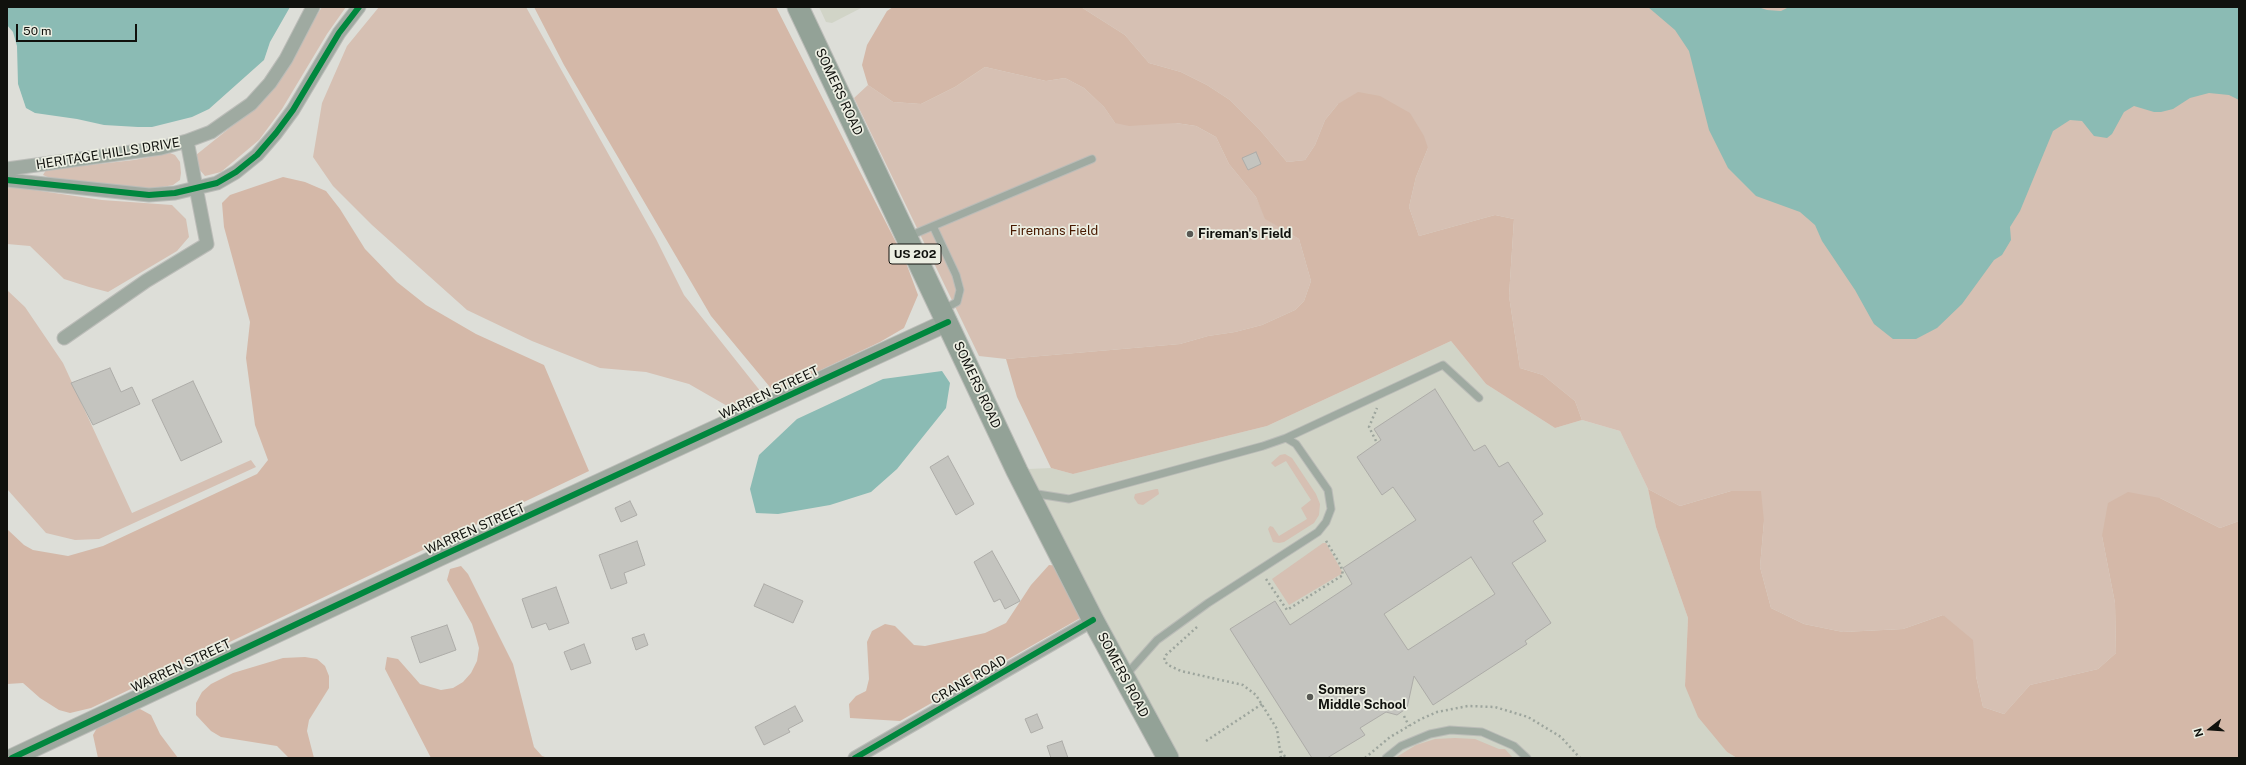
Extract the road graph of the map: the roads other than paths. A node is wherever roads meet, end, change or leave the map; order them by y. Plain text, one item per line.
1 (314, 7) edge
2 (359, 7) edge
3 (798, 7) edge
4 (187, 141) junction
5 (1092, 159) dead end
6 (7, 169) edge
7 (7, 180) edge
8 (196, 189) junction
9 (933, 226) junction
10 (907, 237) junction
11 (945, 316) junction
12 (64, 338) dead end
13 (1479, 398) dead end
14 (1286, 438) junction
15 (1028, 492) junction
16 (1093, 620) junction
17 (1123, 677) junction
18 (12, 758) edge
19 (855, 758) edge
20 (1168, 758) edge
21 (1386, 758) edge
22 (1527, 758) edge

1 - 4 street, HERITAGE HILLS DRIVE
2 - 8 street, HERITAGE HILLS DRIVE
3 - 10 main road, SOMERS ROAD / US 202
4 - 6 street, HERITAGE HILLS DRIVE
4 - 8 street
5 - 9 lane
7 - 8 street, HERITAGE HILLS DRIVE
8 - 12 street
9 - 10 lane
9 - 11 lane
10 - 11 main road, SOMERS ROAD / US 202
11 - 15 main road, SOMERS ROAD / US 202
11 - 18 street, WARREN STREET
13 - 14 lane
14 - 15 lane
14 - 17 lane
15 - 16 main road, SOMERS ROAD / US 202
16 - 17 main road, SOMERS ROAD / US 202
16 - 19 street, CRANE ROAD
17 - 20 main road, SOMERS ROAD / US 202
21 - 22 lane

